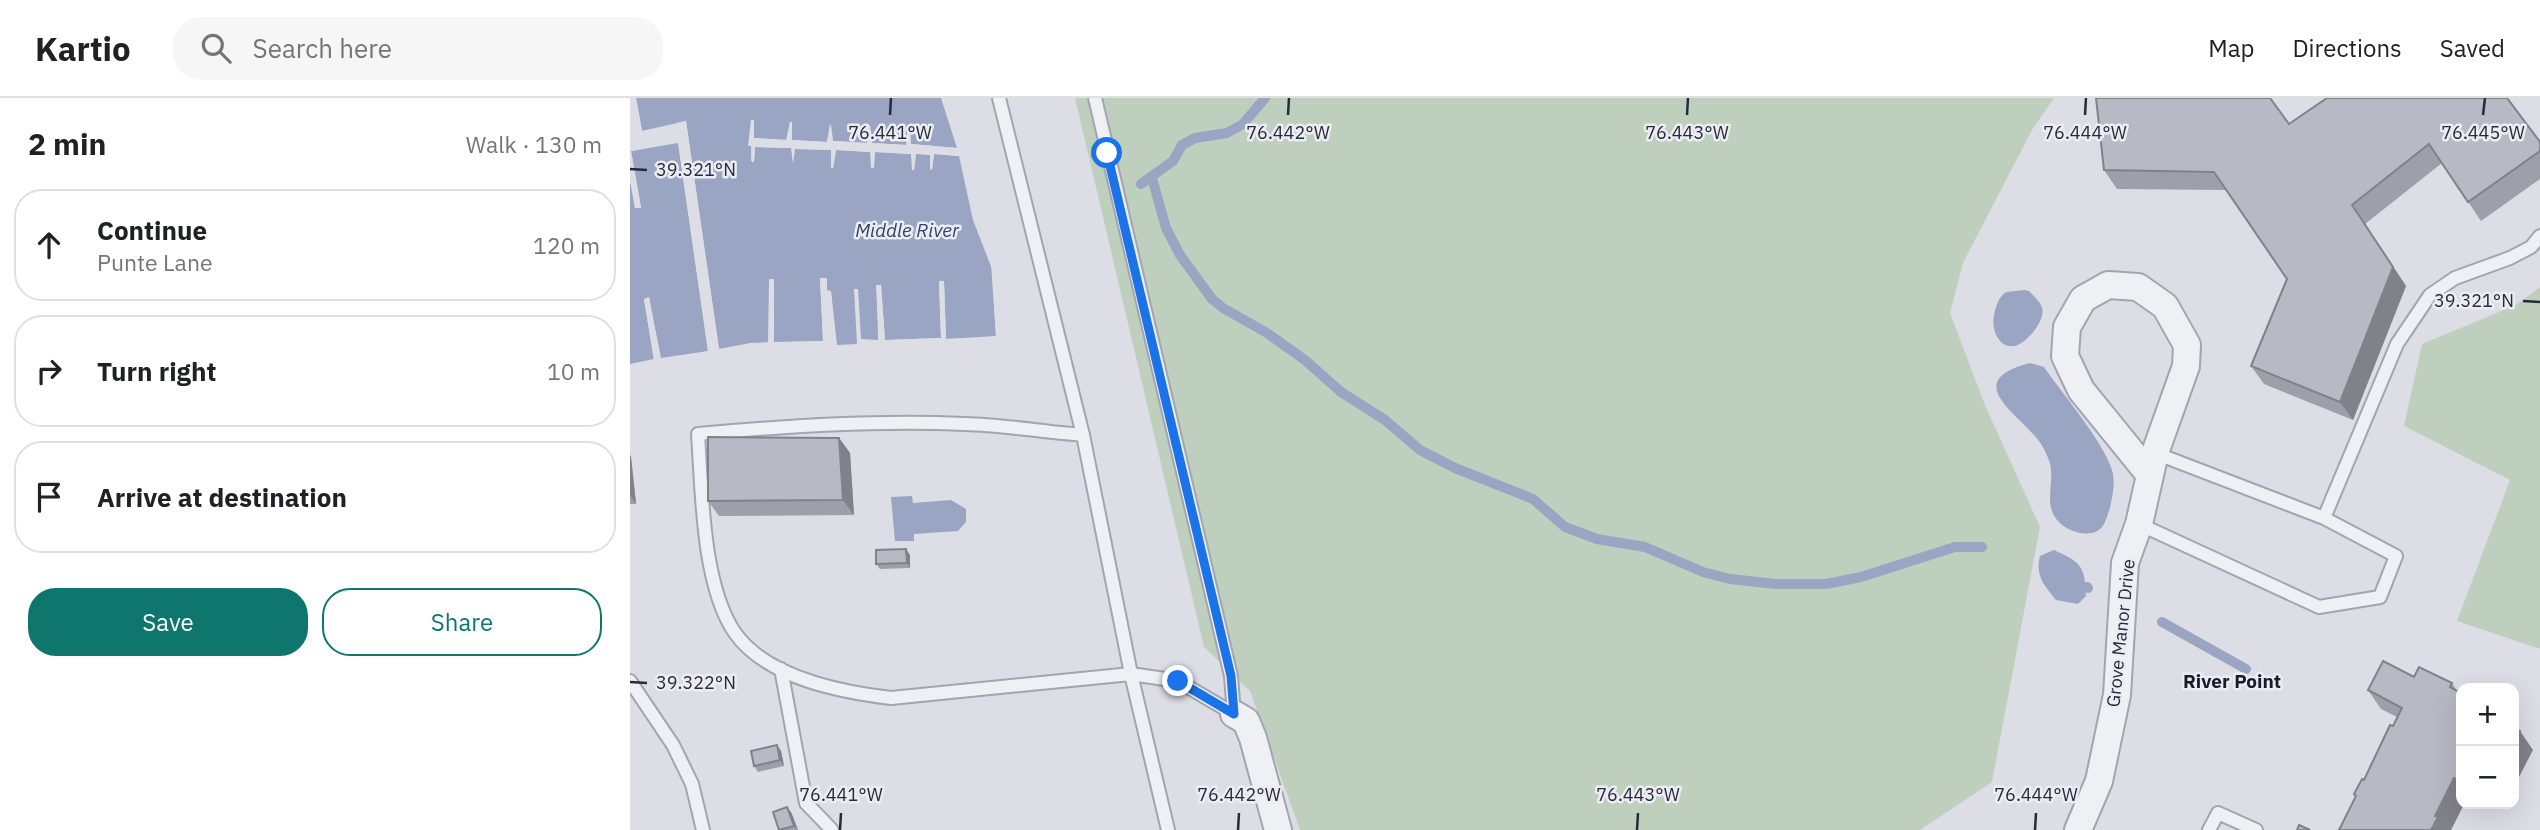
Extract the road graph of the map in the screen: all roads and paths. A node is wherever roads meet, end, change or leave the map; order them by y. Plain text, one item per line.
1 (999, 98) edge
2 (1095, 98) edge
3 (2540, 236) edge
4 (1083, 435) junction
5 (2152, 464) junction
6 (2324, 518) junction
7 (2139, 524) junction
8 (781, 669) junction
9 (1131, 674) junction
10 (630, 681) edge
11 (1234, 714) junction
12 (704, 830) edge
13 (832, 830) edge
14 (1168, 830) edge
15 (1278, 830) edge
16 (2078, 830) edge
17 (2209, 830) edge
18 (2256, 830) edge

1 - 4 lane
2 - 11 lane
3 - 6 lane
4 - 8 lane
4 - 9 lane
5 - 5 street, Grove Manor Drive
5 - 6 lane
5 - 7 street, Grove Manor Drive
6 - 7 lane
7 - 16 street, Grove Manor Drive
8 - 9 lane
8 - 13 lane
9 - 11 lane
9 - 14 lane
10 - 12 lane
11 - 15 street
17 - 18 lane

